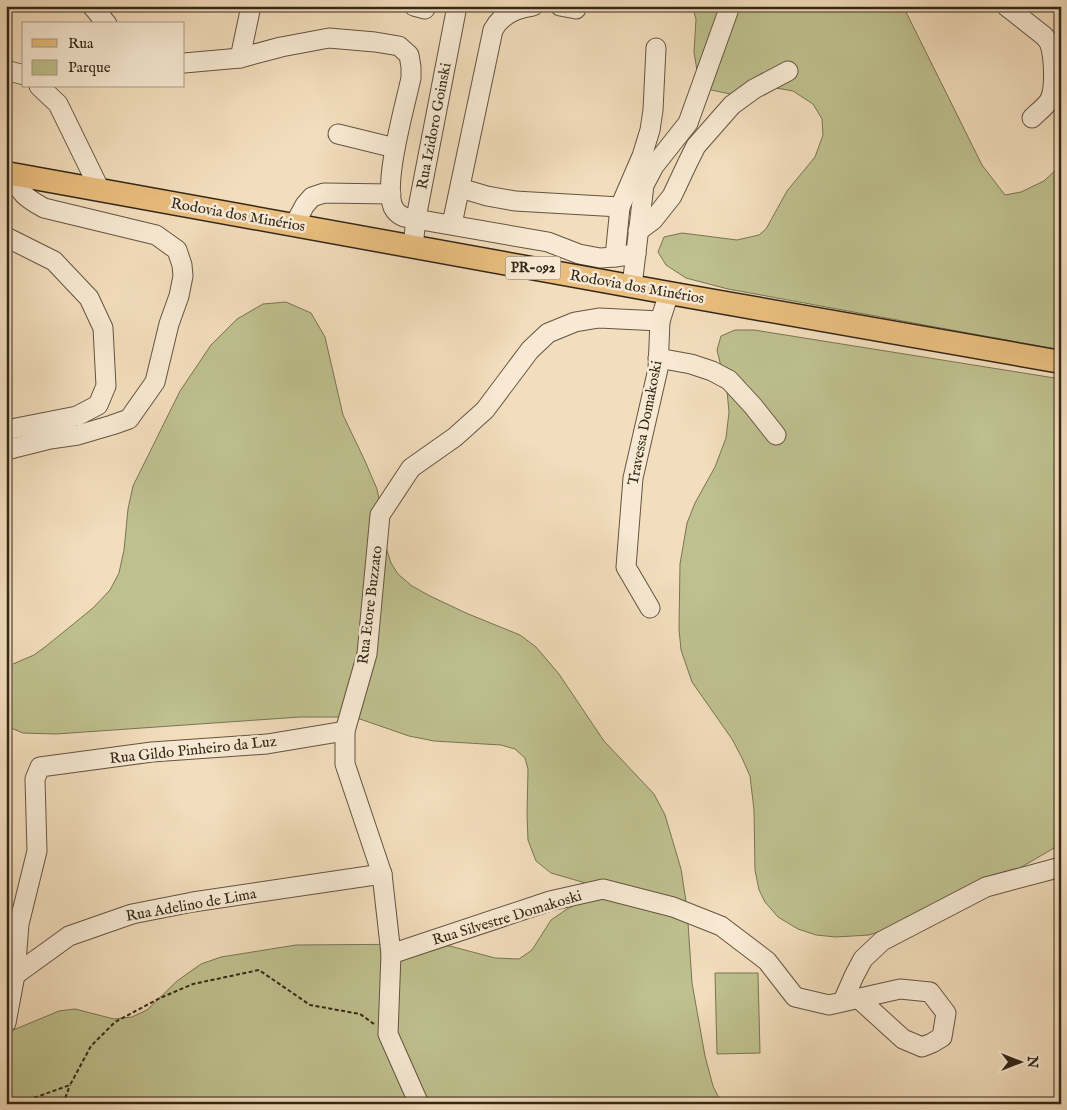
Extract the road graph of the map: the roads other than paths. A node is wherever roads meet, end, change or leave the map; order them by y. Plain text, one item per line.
1 (92, 6) edge
2 (251, 6) edge
3 (457, 6) edge
4 (533, 6) edge
5 (730, 6) edge
6 (1006, 6) edge
7 (105, 22) edge
8 (656, 48) dead end
9 (240, 58) junction
10 (185, 62) edge
11 (6, 70) edge
12 (788, 71) dead end
13 (22, 74) edge
14 (41, 88) edge
15 (1032, 118) dead end
16 (338, 134) dead end
17 (395, 148) junction
18 (8, 173) edge
19 (460, 188) junction
20 (100, 190) junction
21 (391, 194) junction
22 (620, 207) junction
23 (416, 218) junction
24 (452, 224) junction
25 (294, 225) junction
26 (638, 232) junction
27 (6, 237) edge
28 (412, 247) junction
29 (636, 254) junction
30 (615, 257) junction
31 (632, 286) junction
32 (669, 294) junction
33 (660, 321) junction
34 (658, 358) junction
35 (1061, 362) edge
36 (6, 430) edge
37 (776, 435) dead end
38 (6, 450) edge
39 (650, 608) dead end
40 (345, 731) junction
41 (1061, 867) edge
42 (382, 874) junction
43 (391, 954) junction
44 (15, 975) junction
45 (6, 1023) edge
46 (419, 1104) edge

1 - 7 street
2 - 9 street
3 - 23 street, Rua Izidoro Goinski
4 - 19 street
5 - 26 street
6 - 15 street
8 - 22 street
9 - 10 street
9 - 17 street
11 - 13 street
12 - 26 street
14 - 20 street
16 - 17 street
17 - 21 street
18 - 20 main road, Rodovia dos Minérios / PR-092
18 - 38 street
19 - 22 street
19 - 24 street
20 - 25 main road, Rodovia dos Minérios / PR-092
21 - 23 street
21 - 25 street
22 - 30 street
23 - 24 street
23 - 28 street, Rua Izidoro Goinski
24 - 30 street
25 - 28 main road, Rodovia dos Minérios / PR-092
26 - 29 street
27 - 36 street
28 - 31 main road, Rodovia dos Minérios / PR-092
29 - 30 street
29 - 31 street
31 - 32 main road, Rodovia dos Minérios / PR-092
32 - 33 street
32 - 35 main road, Rodovia dos Minérios / PR-092
33 - 34 street, Travessa Domakoski
33 - 40 street, Rua Etore Buzzato
34 - 37 street
34 - 39 street, Travessa Domakoski
40 - 42 street, Rua Etore Buzzato
40 - 44 street, Rua Gildo Pinheiro da Luz
41 - 43 street, Rua Silvestre Domakoski
42 - 43 street, Rua Etore Buzzato
42 - 44 street, Rua Adelino de Lima
43 - 46 street, Rua Etore Buzzato
44 - 45 street

